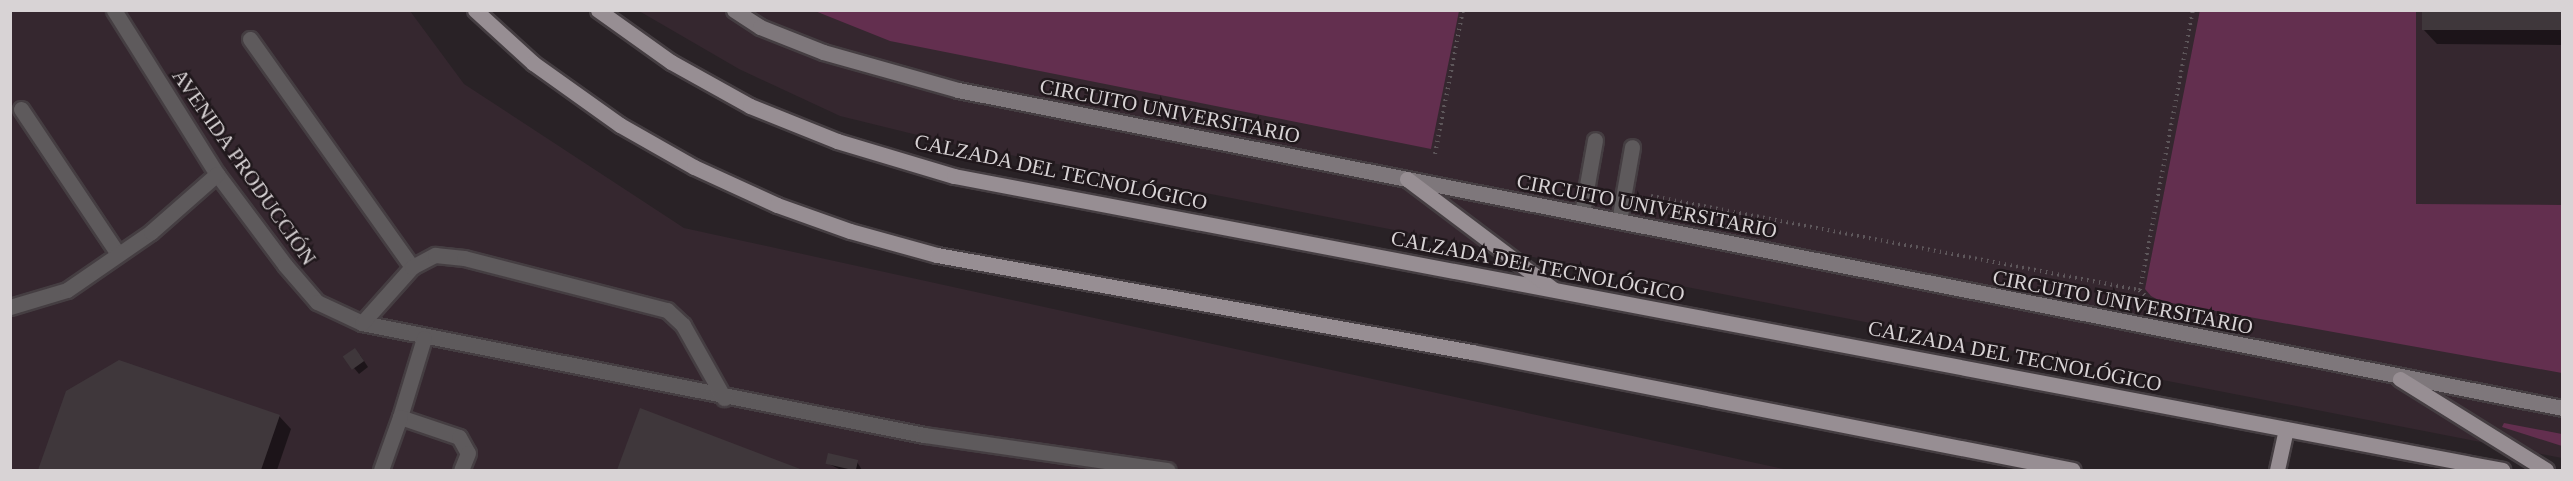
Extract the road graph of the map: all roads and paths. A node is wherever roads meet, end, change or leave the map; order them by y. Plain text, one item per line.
1 (114, 10) edge
2 (475, 10) edge
3 (598, 10) edge
4 (734, 10) edge
5 (1463, 10) edge
6 (2193, 10) edge
7 (250, 39) dead end
8 (21, 109) dead end
9 (1596, 140) dead end
10 (1632, 147) dead end
11 (1435, 154) dead end
12 (218, 174) junction
13 (1407, 179) junction
14 (1582, 213) junction
15 (1618, 221) junction
16 (118, 254) junction
17 (412, 267) junction
18 (2139, 290) dead end
19 (1556, 291) junction
20 (10, 308) edge
21 (362, 323) junction
22 (424, 338) junction
23 (2400, 379) junction
24 (724, 398) junction
25 (2562, 408) edge
26 (400, 417) junction
27 (2286, 429) junction
28 (381, 471) edge
29 (461, 471) edge
30 (1167, 471) edge
31 (2073, 471) edge
32 (2277, 471) edge
33 (2502, 471) edge
34 (2546, 471) edge

1 - 12 lane, AVENIDA PRODUCCIÓN
2 - 31 main road
3 - 19 main road, CALZADA DEL TECNOLÓGICO
4 - 13 street, CIRCUITO UNIVERSITARIO
5 - 11 path
6 - 18 path
7 - 17 lane
8 - 16 lane
9 - 14 lane
10 - 15 lane
12 - 16 lane
12 - 21 lane, AVENIDA PRODUCCIÓN
13 - 14 street, CIRCUITO UNIVERSITARIO
13 - 19 main road
14 - 15 street, CIRCUITO UNIVERSITARIO
15 - 23 street, CIRCUITO UNIVERSITARIO
16 - 20 lane
17 - 21 lane
17 - 24 lane
19 - 27 main road, CALZADA DEL TECNOLÓGICO
21 - 22 lane, AVENIDA PRODUCCIÓN
22 - 24 lane, AVENIDA PRODUCCIÓN
22 - 26 lane
23 - 25 street, CIRCUITO UNIVERSITARIO
23 - 34 main road
24 - 30 lane, AVENIDA PRODUCCIÓN
26 - 28 lane
26 - 29 lane
27 - 32 main road
27 - 33 main road, CALZADA DEL TECNOLÓGICO

